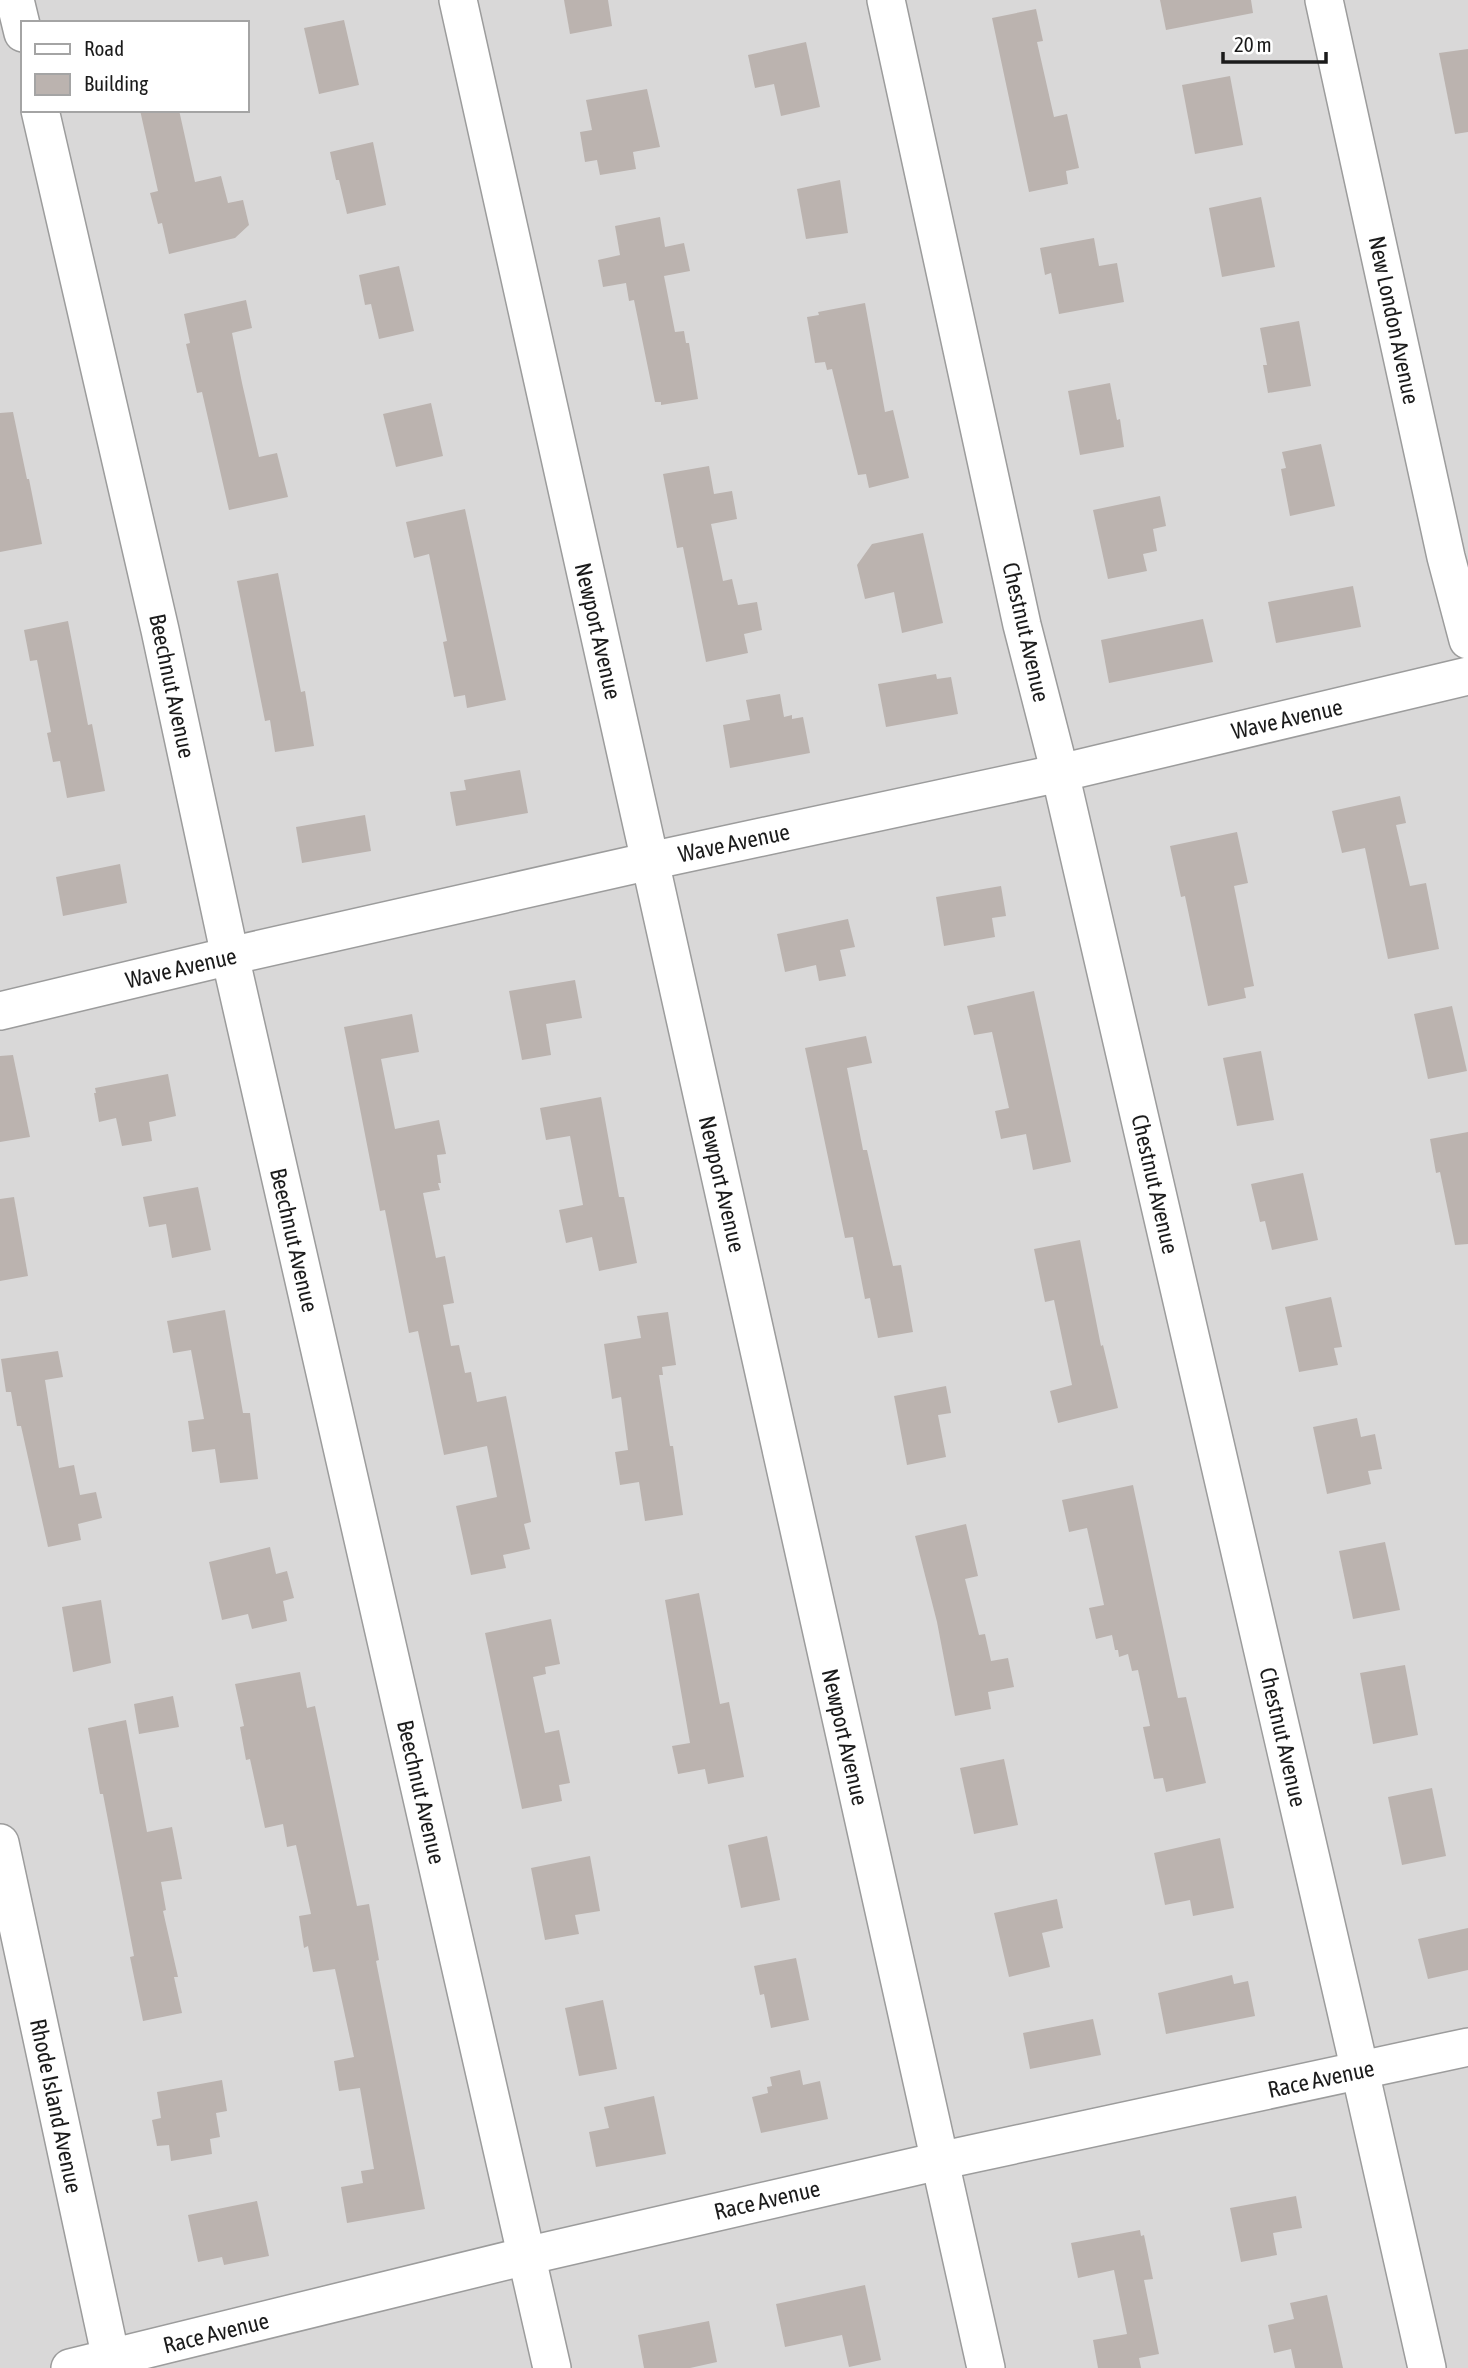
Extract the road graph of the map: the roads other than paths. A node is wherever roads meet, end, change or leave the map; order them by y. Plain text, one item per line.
1 (15, 0) edge
2 (457, 0) edge
3 (886, 0) edge
4 (1324, 0) edge
5 (21, 25) edge
6 (40, 112) edge
7 (1468, 640) edge
8 (1468, 676) edge
9 (1060, 773) junction
10 (650, 861) junction
11 (230, 956) junction
12 (0, 1011) edge
13 (0, 1843) edge
14 (1468, 2046) edge
15 (1360, 2071) junction
16 (939, 2161) junction
17 (526, 2256) junction
18 (112, 2363) edge
19 (70, 2368) edge
20 (552, 2368) edge
21 (986, 2368) edge
22 (1427, 2368) edge

1 - 5 street
2 - 10 street, Newport Avenue
3 - 9 street, Chestnut Avenue
4 - 7 street, New London Avenue
6 - 11 street, Beechnut Avenue
8 - 9 street, Wave Avenue
9 - 10 street, Wave Avenue
9 - 15 street, Chestnut Avenue
10 - 11 street, Wave Avenue
10 - 16 street, Newport Avenue
11 - 12 street, Wave Avenue
11 - 17 street, Beechnut Avenue
13 - 18 street, Rhode Island Avenue
14 - 15 street, Race Avenue
15 - 16 street, Race Avenue
15 - 22 street, Chestnut Avenue
16 - 17 street, Race Avenue
16 - 21 street, Newport Avenue
17 - 18 street, Race Avenue
17 - 20 street, Beechnut Avenue
18 - 19 street, Race Avenue

